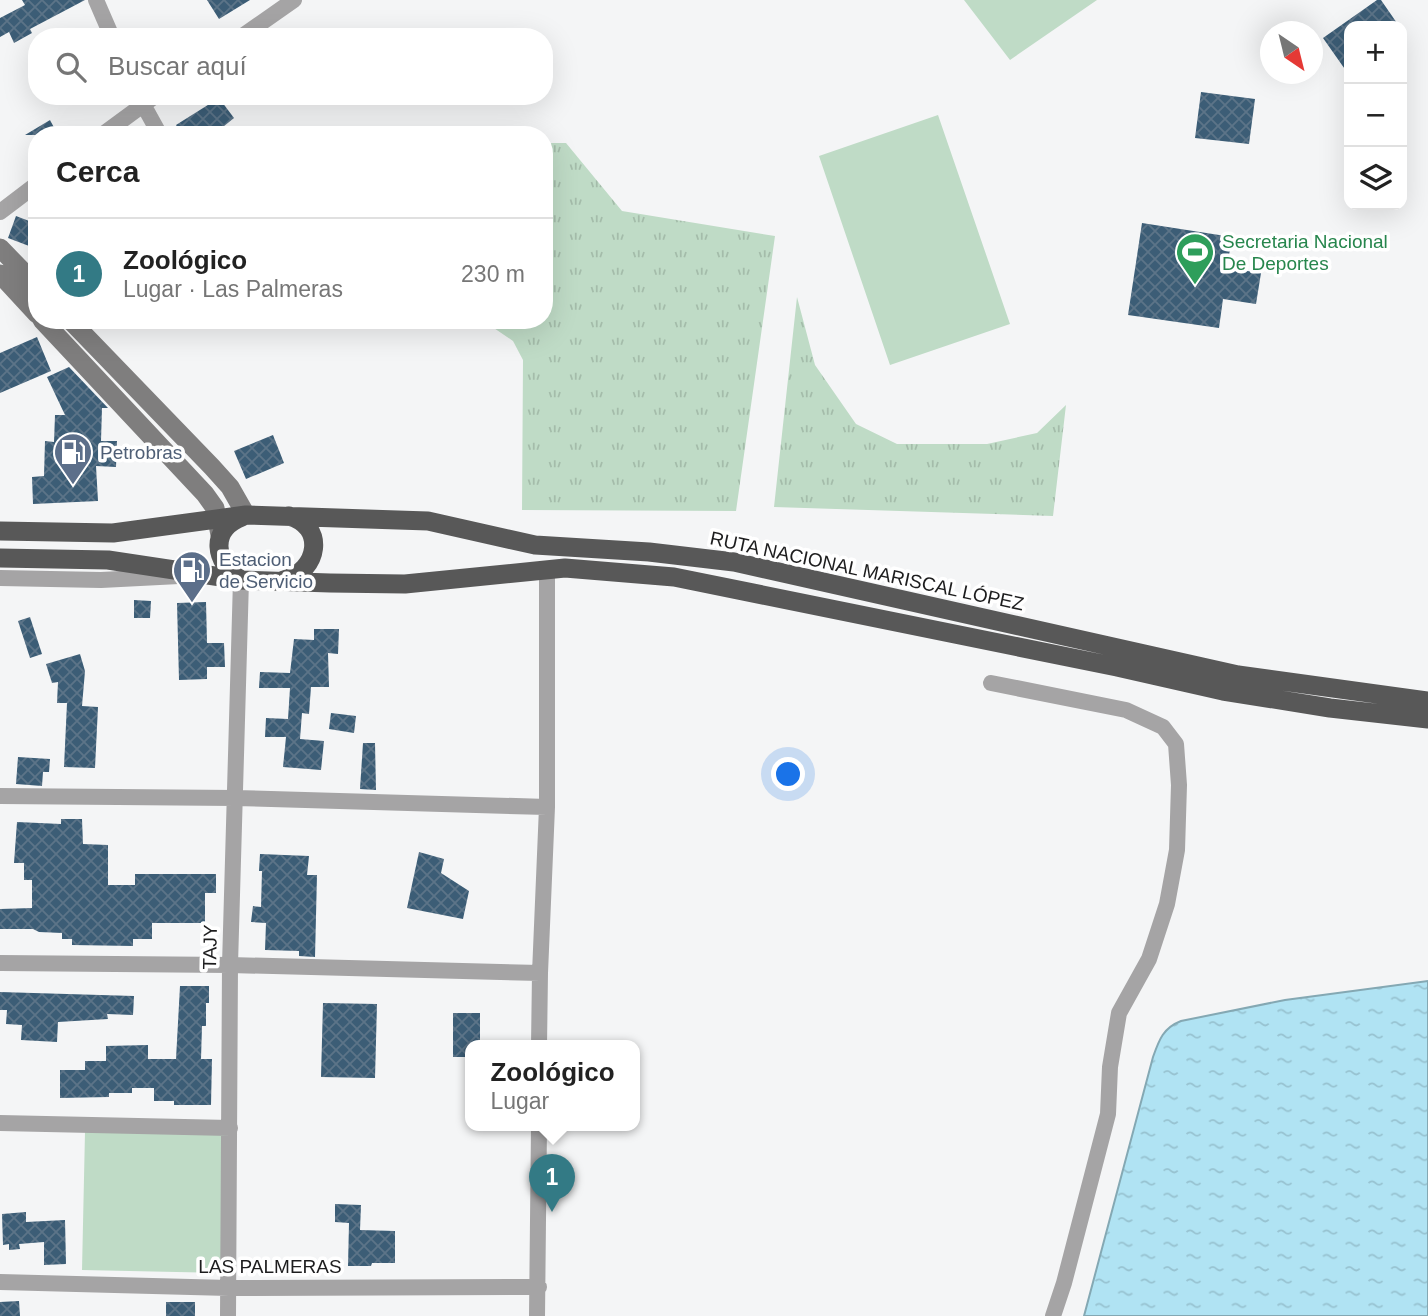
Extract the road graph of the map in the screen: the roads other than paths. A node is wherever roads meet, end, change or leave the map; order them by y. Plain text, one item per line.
1 (96, 0) edge
2 (293, 1) edge
3 (108, 28) edge
4 (254, 28) edge
5 (138, 105) edge
6 (148, 105) edge
7 (113, 126) edge
8 (156, 126) edge
9 (28, 191) edge
10 (0, 212) edge
11 (0, 248) edge
12 (0, 274) edge
13 (28, 277) edge
14 (28, 304) edge
15 (50, 329) edge
16 (79, 329) edge
17 (280, 514) junction
18 (246, 515) junction
19 (217, 519) junction
20 (2, 529) edge
21 (221, 539) junction
22 (0, 558) edge
23 (547, 570) junction
24 (208, 575) junction
25 (0, 578) edge
26 (241, 580) junction
27 (283, 581) junction
28 (991, 683) dead end
29 (1428, 701) edge
30 (1428, 719) edge
31 (0, 796) edge
32 (235, 798) junction
33 (547, 807) junction
34 (0, 963) edge
35 (230, 965) junction
36 (540, 973) junction
37 (540, 1040) edge
38 (0, 1123) edge
39 (230, 1128) junction
40 (539, 1131) edge
41 (0, 1282) edge
42 (539, 1287) junction
43 (229, 1288) junction
44 (228, 1316) edge
45 (537, 1316) edge
46 (1053, 1316) edge

1 - 3 street
2 - 4 street
5 - 7 street
6 - 8 street
9 - 10 street
11 - 13 main road
12 - 14 main road
15 - 19 main road
16 - 18 main road
17 - 18 highway, RUTA NACIONAL MARISCAL LÓPEZ
17 - 27 highway
17 - 29 highway, RUTA NACIONAL MARISCAL LÓPEZ
18 - 19 highway, RUTA NACIONAL MARISCAL LÓPEZ
18 - 21 highway
19 - 20 highway, RUTA NACIONAL MARISCAL LÓPEZ
19 - 21 main road
21 - 26 highway
22 - 24 highway
23 - 27 highway
23 - 30 highway
23 - 33 street
24 - 25 street
24 - 26 highway
26 - 27 highway
26 - 32 street, TAJY
28 - 46 street
31 - 32 street
32 - 33 street
32 - 35 street, TAJY
33 - 36 street
34 - 35 street
35 - 36 street
35 - 39 street, TAJY
36 - 37 street
38 - 39 street
39 - 43 street, TAJY
40 - 42 street
41 - 43 street, LAS PALMERAS
42 - 43 street, LAS PALMERAS
42 - 45 street
43 - 44 street, TAJY

